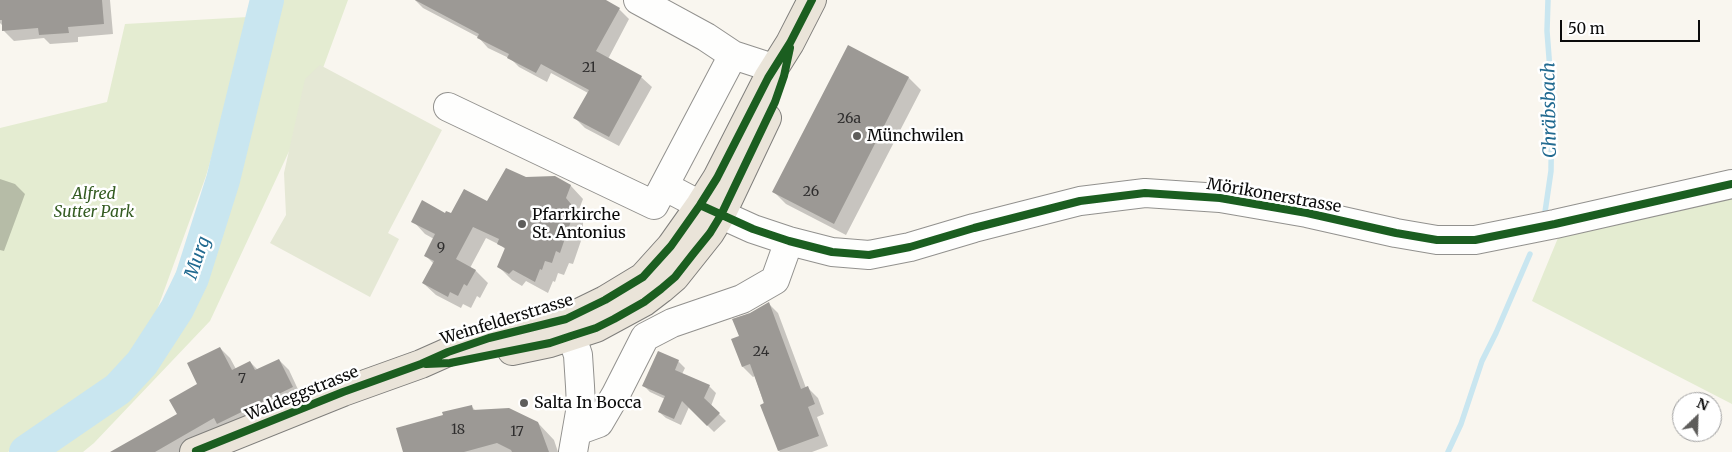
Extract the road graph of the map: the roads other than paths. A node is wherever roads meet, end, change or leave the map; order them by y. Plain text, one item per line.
1 (638, 0) edge
2 (812, 0) edge
3 (790, 43) junction
4 (733, 55) junction
5 (773, 68) junction
6 (448, 107) dead end
7 (1732, 184) edge
8 (664, 186) junction
9 (711, 210) junction
10 (789, 241) junction
11 (569, 327) junction
12 (421, 364) joint
13 (575, 441) edge
14 (194, 452) edge

1 - 4 street
2 - 3 main road, Weinfelderstrasse
3 - 5 main road, Weinfelderstrasse
3 - 9 main road, Weinfelderstrasse
4 - 5 street
4 - 8 street
5 - 9 main road, Weinfelderstrasse
6 - 8 street
7 - 10 street, Mörikonerstrasse
8 - 9 street, Mörikonerstrasse
9 - 10 street, Mörikonerstrasse
9 - 11 main road, Weinfelderstrasse
10 - 13 street
11 - 12 main road, Weinfelderstrasse
11 - 13 street
12 - 14 main road, Waldeggstrasse

